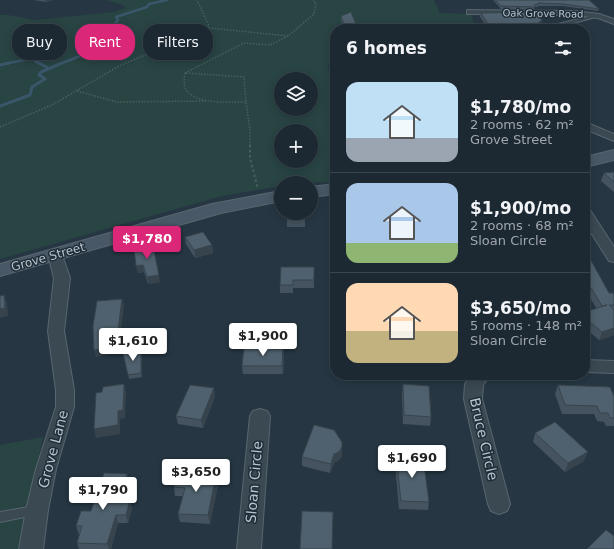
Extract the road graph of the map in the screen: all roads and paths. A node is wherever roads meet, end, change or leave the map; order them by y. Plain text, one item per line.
1 (197, 0) edge
2 (312, 0) edge
3 (558, 4) edge
4 (470, 12) dead end
5 (567, 12) junction
6 (595, 16) junction
7 (614, 22) edge
8 (207, 24) edge
9 (556, 24) edge
10 (213, 28) edge
11 (288, 36) junction
12 (143, 56) edge
13 (185, 73) junction
14 (77, 91) junction
15 (214, 101) junction
16 (246, 102) junction
17 (590, 126) edge
18 (0, 127) edge
19 (614, 138) edge
20 (614, 155) edge
21 (590, 161) edge
22 (330, 190) edge
23 (318, 191) edge
24 (274, 197) edge
25 (262, 199) junction
26 (590, 221) edge
27 (55, 255) junction
28 (614, 258) edge
29 (0, 270) edge
30 (590, 366) edge
31 (614, 367) edge
32 (477, 380) edge
33 (260, 416) dead end
34 (499, 504) dead end
35 (37, 510) junction
36 (0, 516) edge
37 (31, 549) edge
38 (249, 549) edge

1 - 8 path
2 - 11 path
3 - 5 street
4 - 5 street, Oak Grove Road
5 - 6 street, Oak Grove Road
6 - 7 street, Oak Grove Road
6 - 9 lane
10 - 11 path
11 - 13 path
12 - 14 path
13 - 15 path
13 - 16 path
14 - 15 path
14 - 18 path
15 - 16 path
16 - 25 path
17 - 19 street
20 - 21 street
22 - 23 street
24 - 25 street, Grove Street
25 - 27 street, Grove Street
26 - 28 street
27 - 29 street, Grove Street
27 - 35 street, Grove Lane
30 - 31 street
32 - 34 street, Bruce Circle
33 - 38 street, Sloan Circle
35 - 36 lane
35 - 37 street, Grove Lane

